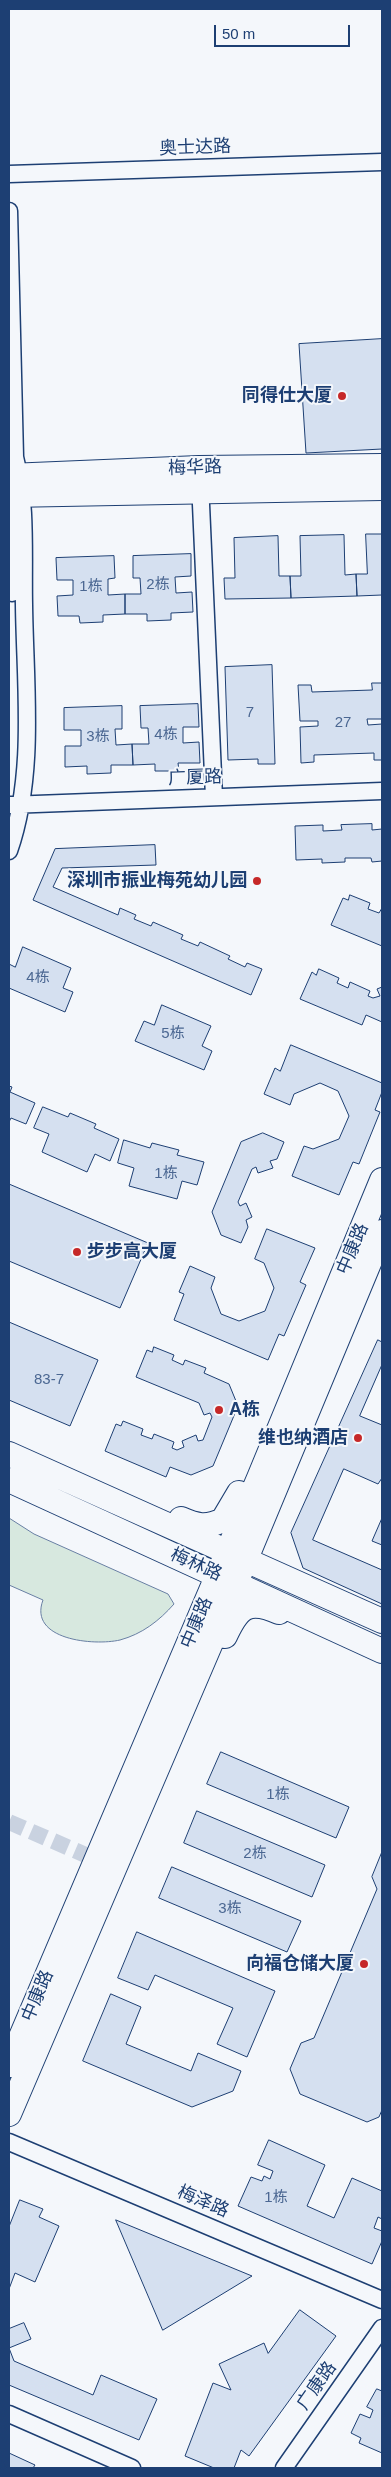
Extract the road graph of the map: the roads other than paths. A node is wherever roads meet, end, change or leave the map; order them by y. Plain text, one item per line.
1 (382, 162) edge
2 (9, 174) edge
3 (9, 211) edge
4 (382, 466) edge
5 (200, 479) junction
6 (12, 482) edge
7 (382, 488) edge
8 (382, 791) edge
9 (214, 797) junction
10 (13, 807) edge
11 (9, 851) edge
12 (382, 1180) edge
13 (382, 1232) edge
14 (9, 1454) edge
15 (9, 1480) edge
16 (267, 1482) junction
17 (135, 1509) junction
18 (124, 1532) junction
19 (236, 1556) junction
20 (226, 1579) junction
21 (312, 1590) junction
22 (301, 1615) junction
23 (382, 1621) edge
24 (382, 1651) edge
25 (192, 1660) junction
26 (9, 2065) edge
27 (9, 2114) edge
28 (9, 2142) edge
29 (382, 2300) edge
30 (382, 2328) edge
31 (9, 2414) edge
32 (132, 2468) edge
33 (284, 2468) edge

1 - 2 street, 奥士达路
3 - 6 street
4 - 5 main road, 梅华路
5 - 6 main road, 梅华路
5 - 7 main road, 梅华路
5 - 9 street
6 - 10 street
8 - 9 street, 广厦路
9 - 10 street, 广厦路
10 - 11 street
12 - 16 main road, 中康路
13 - 16 main road, 中康路
14 - 17 main road, 梅林路
15 - 18 main road, 梅林路
16 - 17 main road
16 - 19 main road, 中康路
16 - 21 main road
17 - 19 main road, 梅林路
18 - 20 main road, 梅林路
18 - 25 main road
19 - 20 main road, 中康路
19 - 21 main road, 梅林路
20 - 22 main road, 梅林路
20 - 25 main road, 中康路
21 - 23 main road, 梅林路
22 - 24 main road, 梅林路
22 - 25 main road
25 - 26 main road, 中康路
25 - 27 main road, 中康路
28 - 29 street, 梅泽路
30 - 33 street, 广康路
31 - 32 street

